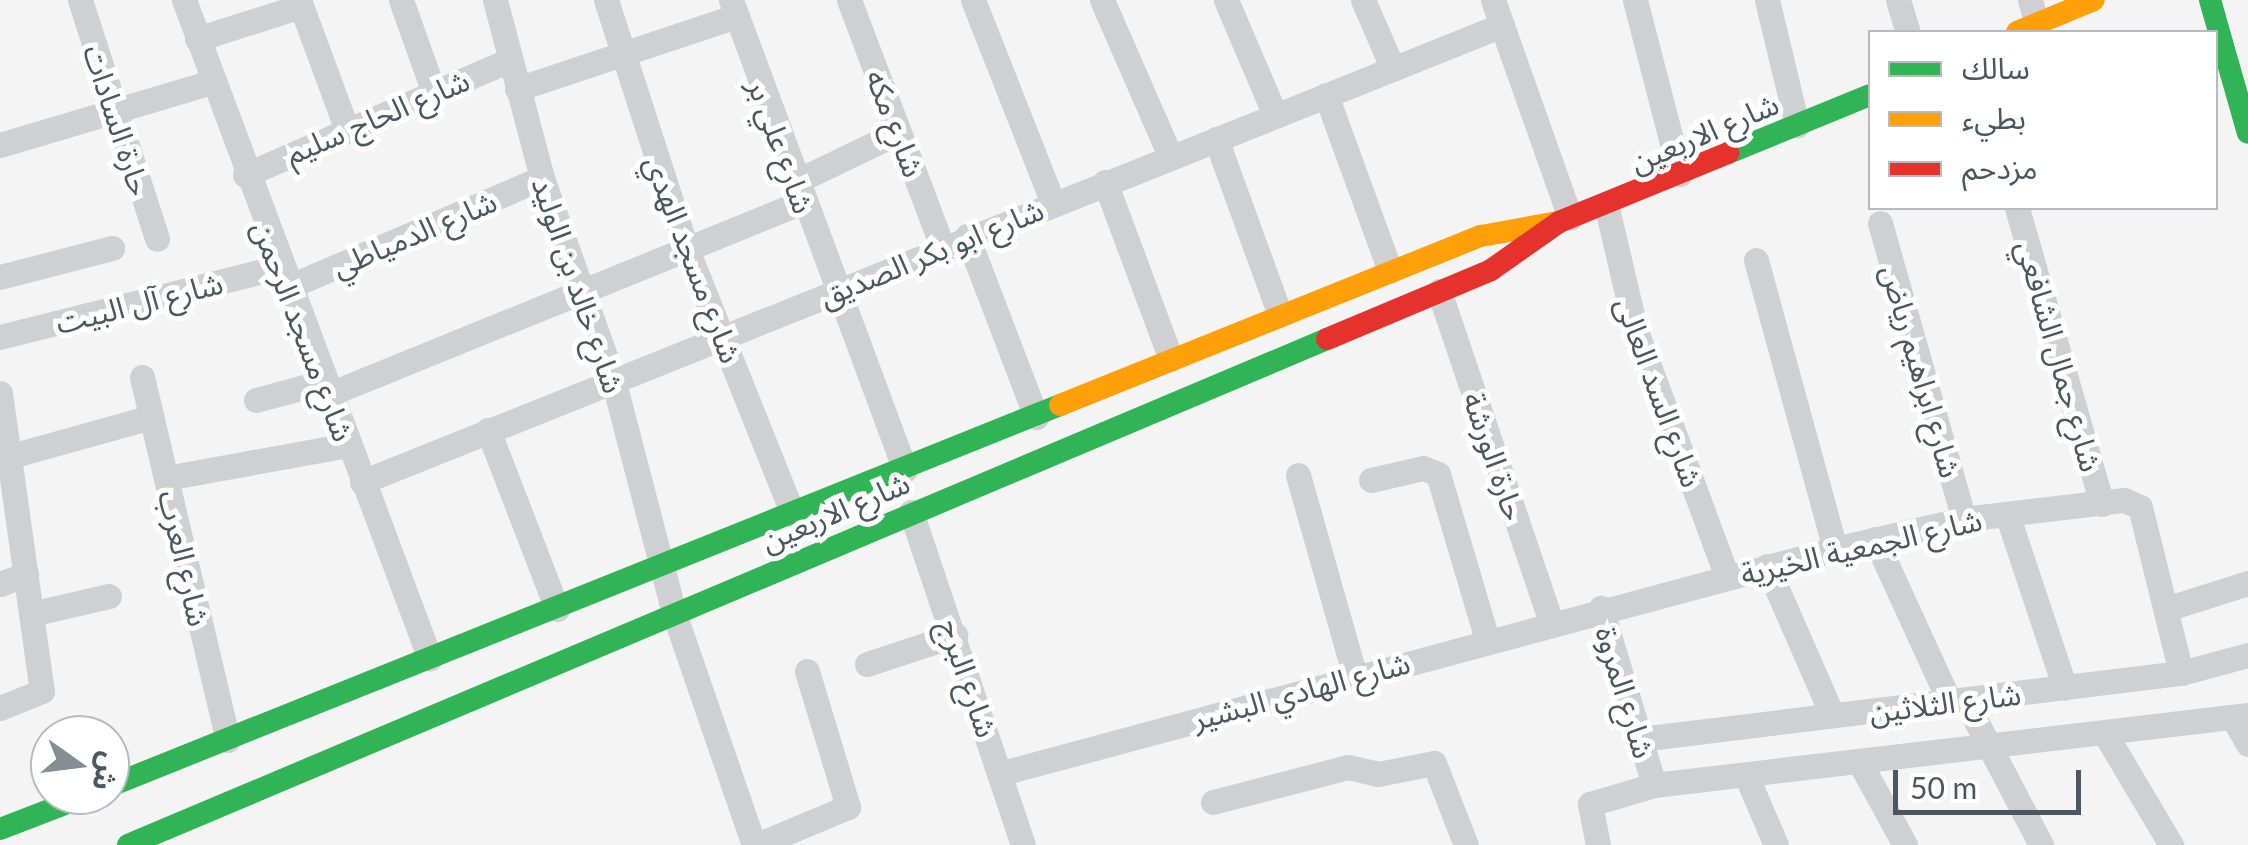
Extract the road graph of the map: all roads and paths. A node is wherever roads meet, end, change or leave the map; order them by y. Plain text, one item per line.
1 (80, 0) edge
2 (184, 0) edge
3 (401, 0) edge
4 (495, 0) edge
5 (606, 0) edge
6 (849, 0) edge
7 (973, 0) edge
8 (1102, 0) edge
9 (1226, 0) edge
10 (1363, 0) edge
11 (1493, 0) edge
12 (1635, 0) edge
13 (1767, 0) edge
14 (1898, 0) edge
15 (2094, 0) edge
16 (2210, 0) edge
17 (300, 3) edge
18 (733, 8) edge
19 (2028, 19) edge
20 (1502, 26) junction
21 (1907, 30) edge
22 (197, 38) junction
23 (620, 56) junction
24 (509, 60) junction
25 (1393, 69) junction
26 (211, 82) junction
27 (517, 89) junction
28 (433, 90) junction
29 (1326, 95) junction
30 (1868, 96) edge
31 (114, 114) junction
32 (1275, 115) junction
33 (1797, 125) junction
34 (346, 127) junction
35 (899, 132) junction
36 (2248, 132) edge
37 (1216, 139) junction
38 (0, 145) edge
39 (1170, 156) junction
40 (245, 174) junction
41 (1680, 174) junction
42 (542, 178) junction
43 (1106, 182) junction
44 (798, 192) junction
45 (1054, 203) junction
46 (1606, 204) junction
47 (2018, 210) edge
48 (1564, 220) junction
49 (1880, 223) dead end
50 (967, 236) junction
51 (156, 239) dead end
52 (942, 246) junction
53 (686, 247) junction
54 (112, 248) dead end
55 (1756, 260) dead end
56 (1390, 272) junction
57 (0, 277) edge
58 (282, 278) junction
59 (1440, 290) junction
60 (836, 291) junction
61 (579, 292) junction
62 (1280, 315) junction
63 (722, 333) junction
64 (0, 337) edge
65 (1172, 359) junction
66 (142, 377) dead end
67 (613, 379) junction
68 (325, 388) junction
69 (0, 394) edge
70 (256, 400) dead end
71 (151, 417) junction
72 (1036, 417) junction
73 (488, 430) junction
74 (347, 445) junction
75 (4, 457) edge
76 (904, 470) junction
77 (1298, 475) dead end
78 (166, 478) junction
79 (1371, 480) dead end
80 (362, 482) junction
81 (2113, 502) junction
82 (911, 512) junction
83 (793, 514) junction
84 (2008, 514) junction
85 (1964, 520) junction
86 (1875, 540) junction
87 (1835, 549) junction
88 (1766, 566) junction
89 (664, 570) junction
90 (26, 574) junction
91 (1727, 577) junction
92 (2248, 583) edge
93 (0, 584) edge
94 (109, 596) dead end
95 (1601, 608) junction
96 (557, 609) junction
97 (2166, 609) junction
98 (674, 613) junction
99 (31, 614) junction
100 (1552, 621) junction
101 (955, 635) junction
102 (1487, 639) junction
103 (2248, 655) edge
104 (430, 659) junction
105 (867, 664) dead end
106 (807, 670) dead end
107 (2181, 673) junction
108 (1355, 676) junction
109 (2065, 688) junction
110 (1957, 700) junction
111 (0, 708) edge
112 (1832, 715) junction
113 (2240, 716) edge
114 (2106, 737) junction
115 (1640, 739) junction
116 (228, 740) junction
117 (2248, 744) edge
118 (1991, 751) junction
119 (1860, 763) junction
120 (1002, 774) junction
121 (1746, 775) junction
122 (130, 778) edge
123 (1654, 785) junction
124 (1213, 802) dead end
125 (30, 812) edge
126 (5, 819) edge
127 (128, 845) edge
128 (755, 845) edge
129 (1023, 845) edge
130 (1466, 845) edge
131 (1598, 845) edge
132 (1776, 845) edge
133 (1905, 845) edge
134 (2041, 845) edge
135 (2171, 845) edge

1 - 31 street, حارة السادات
2 - 22 street, شارع مسجد الرحمن
3 - 28 street
4 - 24 street, شارع خالد بن الوليد
5 - 23 street, شارع مسجد الهدي
6 - 35 street, شارع مكه
7 - 45 street
8 - 39 street
9 - 32 street
10 - 25 street
11 - 20 street
12 - 41 street
13 - 33 street
14 - 21 street
15 - 19 street
16 - 36 street
17 - 22 street
17 - 34 street
18 - 23 street
18 - 44 street, شارع علي بر
20 - 25 street, شارع ابو بكر الصديق
20 - 48 street
22 - 26 street, شارع مسجد الرحمن
23 - 27 street
23 - 53 street, شارع مسجد الهدي
24 - 27 street, شارع خالد بن الوليد
24 - 28 street, شارع الحاج سليم
25 - 29 street, شارع ابو بكر الصديق
26 - 31 street
26 - 40 street, شارع مسجد الرحمن
27 - 42 street, شارع خالد بن الوليد
28 - 34 street, شارع الحاج سليم
29 - 32 street, شارع ابو بكر الصديق
29 - 56 street
30 - 33 street, شارع الاربعين
31 - 38 street
31 - 51 street, حارة السادات
32 - 37 street, شارع ابو بكر الصديق
33 - 41 street, شارع الاربعين
34 - 40 street, شارع الحاج سليم
35 - 44 street
35 - 52 street, شارع مكه
37 - 39 street, شارع ابو بكر الصديق
37 - 62 street
39 - 43 street, شارع ابو بكر الصديق
40 - 58 street, شارع مسجد الرحمن
41 - 46 street, شارع الاربعين
42 - 58 street, شارع الدمياطي
42 - 61 street, شارع خالد بن الوليد
43 - 45 street, شارع ابو بكر الصديق
43 - 65 street
44 - 53 street
44 - 60 street, شارع علي بر
45 - 50 street, شارع ابو بكر الصديق
46 - 48 street, شارع الاربعين
46 - 91 street, شارع السد العالى
47 - 81 street, شارع جمال الشافعي
48 - 56 street, شارع الاربعين
48 - 59 street, شارع الاربعين
49 - 85 street, شارع ابراهيم رياض
50 - 52 street, شارع ابو بكر الصديق
50 - 72 street
52 - 60 street, شارع ابو بكر الصديق
53 - 61 street
53 - 63 street, شارع مسجد الهدي
54 - 57 street
55 - 87 street
56 - 62 street, شارع الاربعين
58 - 64 street, شارع آل البيت
58 - 68 street, شارع مسجد الرحمن
59 - 82 street, شارع الاربعين
59 - 100 street, حارة الورشة
60 - 63 street, شارع ابو بكر الصديق
60 - 76 street, شارع علي بر
61 - 67 street, شارع خالد بن الوليد
61 - 68 street
62 - 65 street, شارع الاربعين
63 - 67 street, شارع ابو بكر الصديق
63 - 83 street, شارع مسجد الهدي
65 - 72 street, شارع الاربعين
66 - 71 street, شارع العرب
67 - 73 street, شارع ابو بكر الصديق
67 - 89 street, شارع خالد بن الوليد
68 - 70 street
68 - 74 street, شارع مسجد الرحمن
69 - 75 street
71 - 75 street
71 - 78 street, شارع العرب
72 - 76 street, شارع الاربعين
73 - 80 street, شارع ابو بكر الصديق
73 - 96 street
74 - 78 street
74 - 80 street, شارع مسجد الرحمن
75 - 90 street
76 - 83 street, شارع الاربعين
77 - 108 street
78 - 116 street, شارع العرب
79 - 102 street
80 - 104 street, شارع مسجد الرحمن
81 - 84 street, شارع الجمعية الخيرية
81 - 97 street, شارع جمال الشافعي
82 - 98 street, شارع الاربعين
82 - 101 street, شارع البرج
83 - 89 street, شارع الاربعين
84 - 85 street, شارع الجمعية الخيرية
84 - 109 street
85 - 86 street, شارع الجمعية الخيرية
86 - 87 street, شارع الجمعية الخيرية
86 - 110 street
87 - 88 street, شارع الجمعية الخيرية
88 - 91 street, شارع الجمعية الخيرية
88 - 112 street
89 - 96 street, شارع الاربعين
89 - 98 street, شارع خالد بن الوليد
90 - 93 street
90 - 99 street
91 - 95 street, شارع الجمعية الخيرية
92 - 97 street
94 - 99 street
95 - 100 street, شارع الهادي البشير
95 - 115 street, شارع المروة
96 - 104 street, شارع الاربعين
97 - 107 street, شارع جمال الشافعي
98 - 127 street, شارع الاربعين
98 - 128 street, شارع خالد بن الوليد
99 - 111 street
100 - 102 street, شارع الهادي البشير
101 - 105 street
101 - 120 street, شارع البرج
102 - 108 street, شارع الهادي البشير
103 - 107 street, شارع الثلاثين
104 - 116 street, شارع الاربعين
106 - 128 street
107 - 109 street, شارع الثلاثين
108 - 120 street, شارع الهادي البشير
109 - 110 street, شارع الثلاثين
110 - 112 street, شارع الثلاثين
110 - 118 street
112 - 115 street, شارع الثلاثين
113 - 114 street, شارع الثلاثين
113 - 117 street
114 - 118 street, شارع الثلاثين
114 - 135 street
115 - 123 street, شارع المروة
116 - 122 street, شارع الاربعين
118 - 119 street, شارع الثلاثين
118 - 134 street
119 - 121 street, شارع الثلاثين
119 - 133 street
120 - 129 street, شارع البرج
121 - 123 street, شارع الثلاثين
121 - 132 street
123 - 131 street, شارع المروة
124 - 130 street
125 - 126 street

